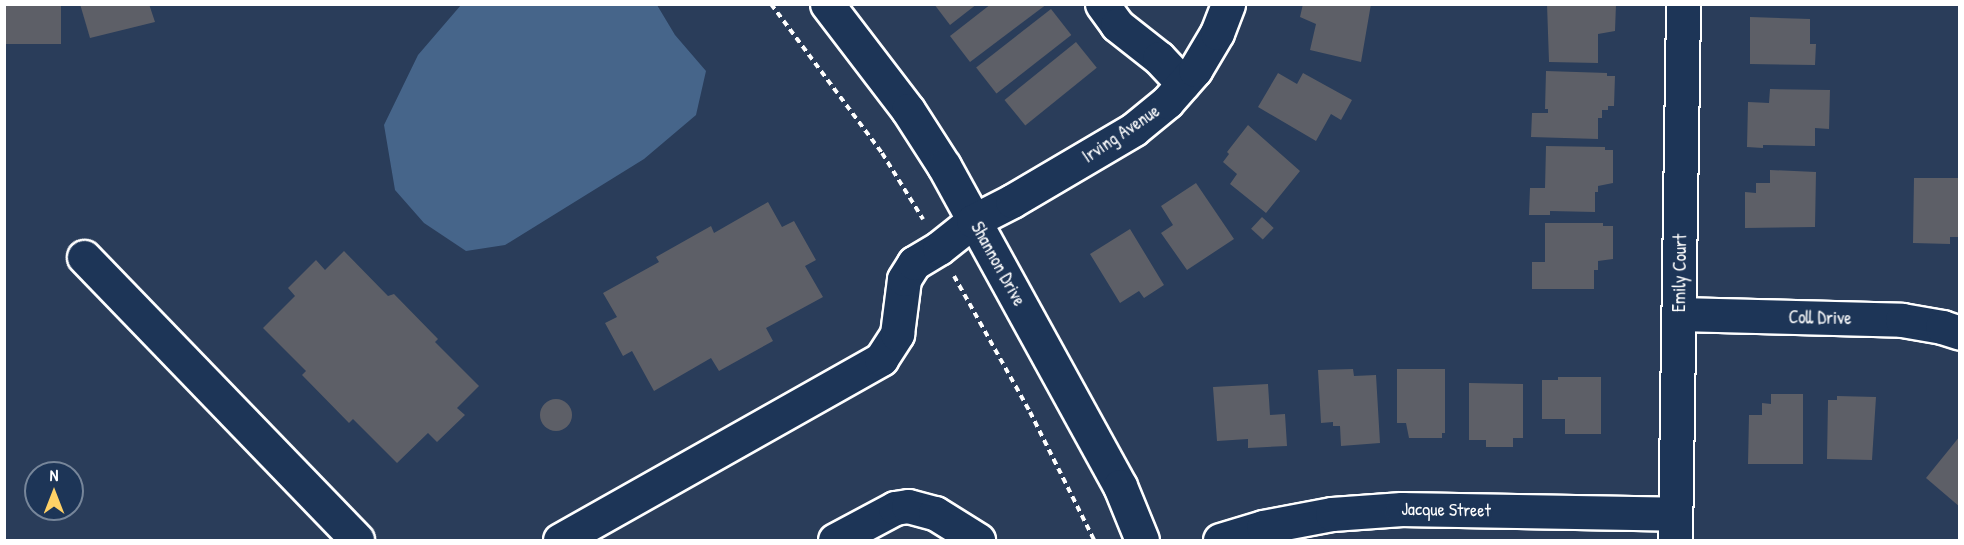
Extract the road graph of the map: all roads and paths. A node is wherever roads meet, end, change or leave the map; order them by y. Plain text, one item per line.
1 (827, 4) edge
2 (1102, 4) edge
3 (1228, 4) edge
4 (1683, 4) edge
5 (1183, 84) junction
6 (973, 221) junction
7 (84, 257) dead end
8 (1679, 314) junction
9 (1959, 333) edge
10 (1675, 527) edge
11 (947, 532) edge
12 (357, 540) edge
13 (560, 540) edge
14 (836, 540) edge
15 (978, 540) edge
16 (1142, 540) edge
17 (1220, 540) edge

1 - 6 street, Shannon Drive
2 - 5 street
3 - 5 street, Irving Avenue
4 - 8 street, Emily Court
5 - 6 street, Irving Avenue
6 - 13 street, Irving Avenue
6 - 16 street, Shannon Drive
7 - 12 street
8 - 9 street, Coll Drive
8 - 10 street, Emily Court
10 - 17 street, Jacque Street
11 - 14 street
11 - 15 street

